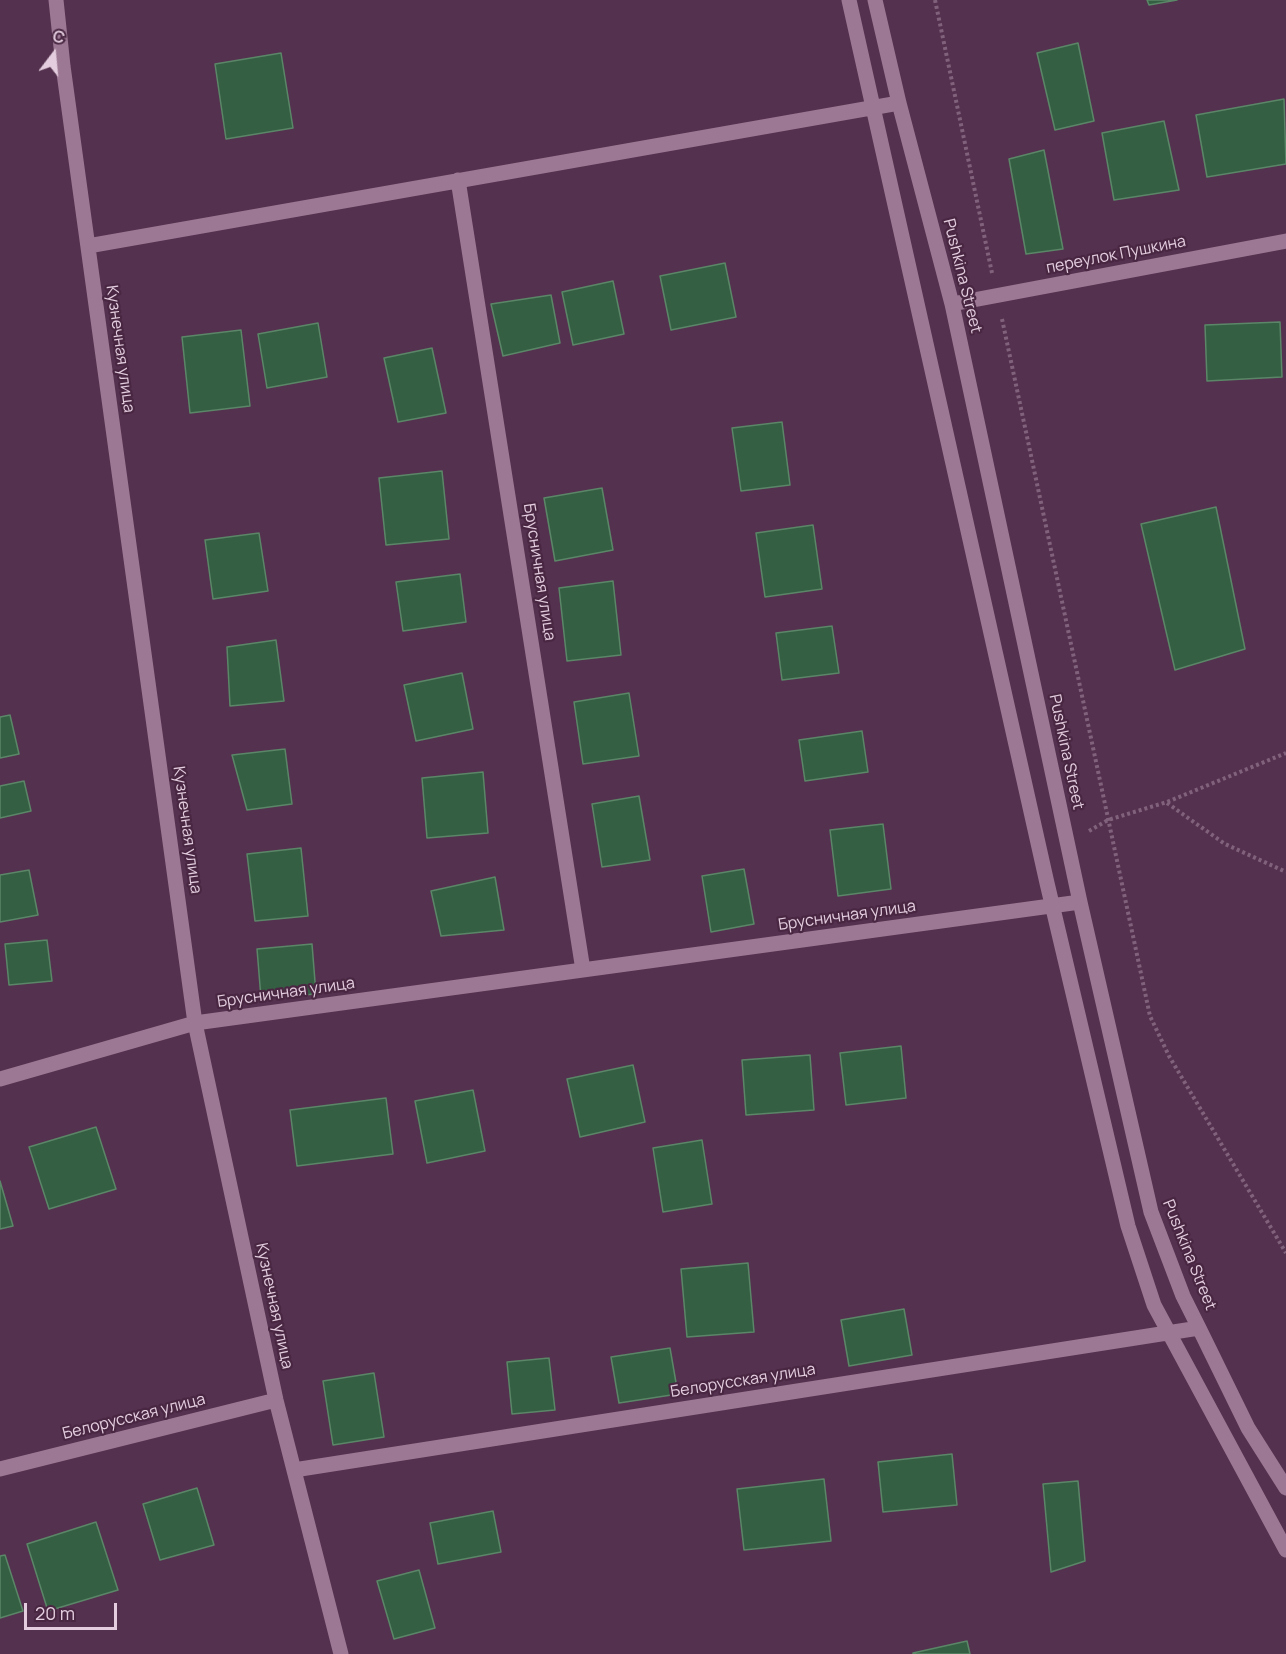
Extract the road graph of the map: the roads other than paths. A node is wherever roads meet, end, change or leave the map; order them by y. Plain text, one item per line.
1 (56, 0) edge
2 (849, 0) edge
3 (875, 0) edge
4 (898, 103) junction
5 (874, 108) junction
6 (458, 180) junction
7 (1286, 241) edge
8 (88, 246) junction
9 (952, 304) junction
10 (1080, 902) junction
11 (1053, 906) junction
12 (583, 970) junction
13 (195, 1023) junction
14 (0, 1079) edge
15 (1199, 1328) junction
16 (1168, 1332) junction
17 (276, 1400) junction
18 (0, 1469) edge
19 (294, 1470) junction
20 (1286, 1488) edge
21 (1286, 1550) edge
22 (341, 1654) edge

1 - 8 street, Кузнечная улица
2 - 5 street
3 - 4 street, Pushkina Street
4 - 5 street
4 - 9 street, Pushkina Street
5 - 6 street
5 - 11 street
6 - 8 street
6 - 12 street, Брусничная улица
7 - 9 street, переулок Пушкина
8 - 13 street, Кузнечная улица
9 - 10 street, Pushkina Street
10 - 11 street, Брусничная улица
10 - 15 street, Pushkina Street
11 - 12 street, Брусничная улица
11 - 16 street
12 - 13 street, Брусничная улица
13 - 14 street, Брусничная улица
13 - 17 street, Кузнечная улица
15 - 16 street, Белорусская улица
15 - 20 street, Pushkina Street
16 - 19 street, Белорусская улица
16 - 21 street
17 - 18 street, Белорусская улица
17 - 19 street, Кузнечная улица
19 - 22 street, Кузнечная улица

